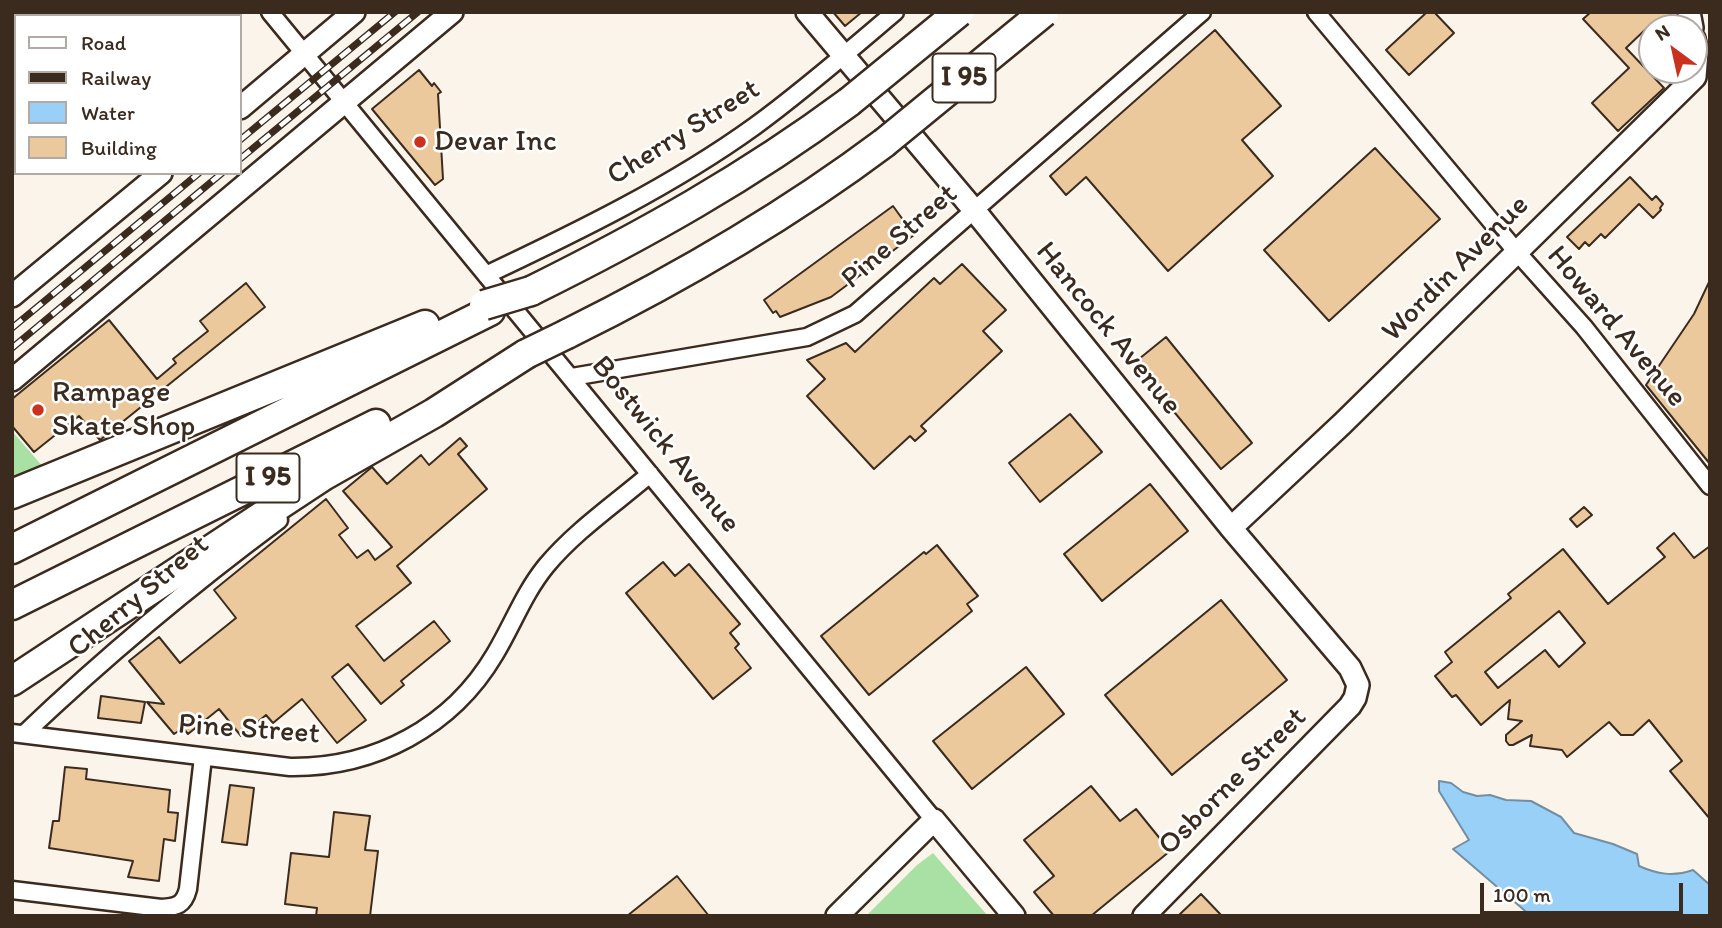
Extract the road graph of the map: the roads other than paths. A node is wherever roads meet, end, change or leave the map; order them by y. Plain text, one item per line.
1 (270, 12) edge
2 (354, 12) edge
3 (452, 12) edge
4 (807, 12) edge
5 (895, 12) edge
6 (959, 12) edge
7 (1044, 12) edge
8 (1202, 12) edge
9 (1316, 12) edge
10 (305, 54) junction
11 (844, 56) junction
12 (1688, 84) edge
13 (343, 103) junction
14 (242, 106) edge
15 (159, 175) edge
16 (974, 210) junction
17 (1516, 251) junction
18 (486, 275) junction
19 (12, 296) edge
20 (487, 308) junction
21 (526, 354) junction
22 (572, 377) junction
23 (12, 380) edge
24 (650, 474) junction
25 (1710, 486) edge
26 (12, 494) edge
27 (295, 509) dead end
28 (1231, 528) junction
29 (12, 549) edge
30 (12, 605) edge
31 (12, 681) edge
32 (1357, 685) joint
33 (18, 733) edge
34 (203, 757) junction
35 (934, 820) junction
36 (12, 890) edge
37 (837, 916) edge
38 (1014, 916) edge
39 (1144, 916) edge

1 - 10 street, Bostwick Avenue
2 - 10 street
3 - 13 street
4 - 11 street, Hancock Avenue
5 - 11 street, Cherry Street
6 - 20 highway, I 95, bridge
7 - 21 highway, I 95, bridge
8 - 16 street, Pine Street
9 - 17 street, Howard Avenue
10 - 13 street, Bostwick Avenue
10 - 14 street
11 - 16 street, Hancock Avenue
11 - 18 street, Cherry Street
12 - 17 street, Wordin Avenue
13 - 18 street, Bostwick Avenue
13 - 23 street
15 - 19 street
16 - 22 street, Pine Street
16 - 28 street, Hancock Avenue
17 - 25 street, Howard Avenue
17 - 28 street, Wordin Avenue
18 - 22 street, Bostwick Avenue
20 - 26 highway
20 - 29 highway, I 95
21 - 30 highway, I 95
21 - 31 highway
22 - 24 street, Bostwick Avenue
24 - 34 street, Pine Street
24 - 35 street, Bostwick Avenue
27 - 33 street, Cherry Street
28 - 32 street, Hancock Avenue
32 - 39 street, Osborne Street
33 - 34 street, Pine Street
34 - 36 street
35 - 37 street
35 - 38 street, Bostwick Avenue

